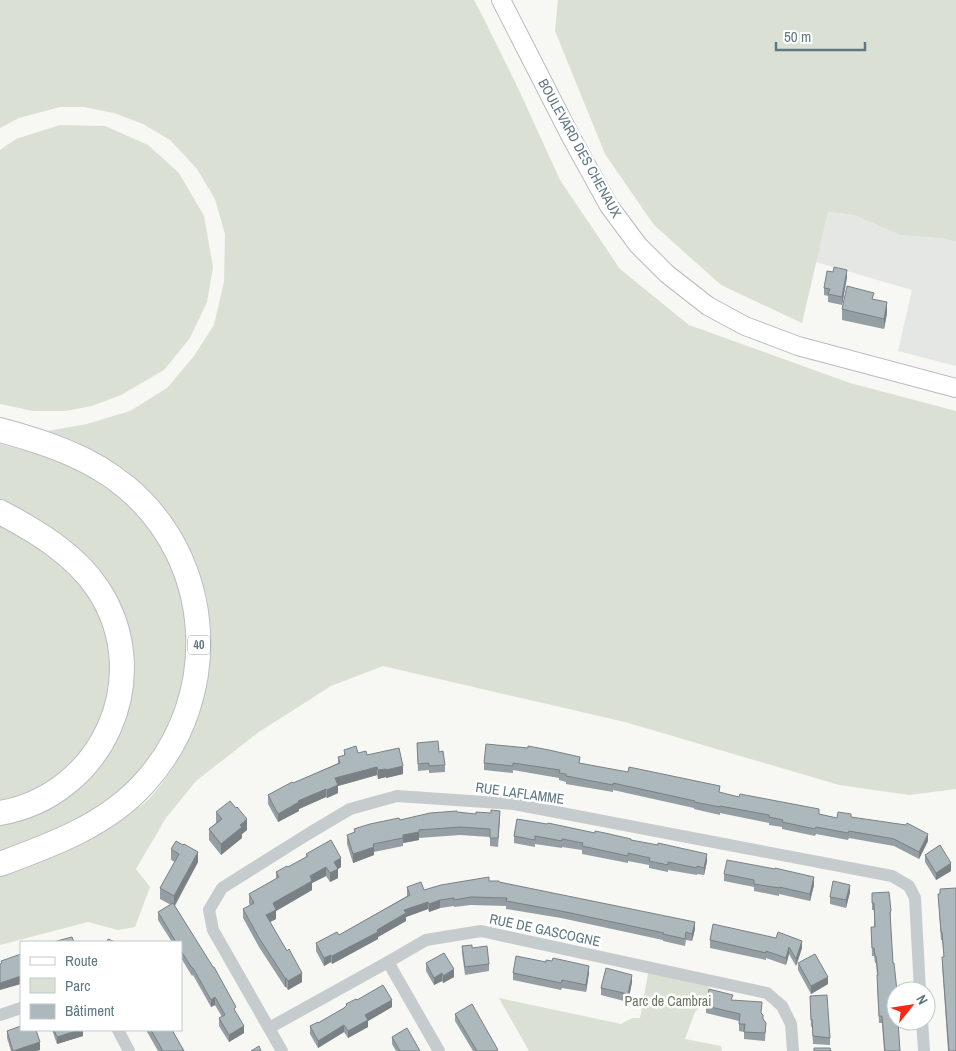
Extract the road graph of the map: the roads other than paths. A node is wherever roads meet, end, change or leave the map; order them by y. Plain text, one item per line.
1 (501, 0) edge
2 (956, 388) edge
3 (0, 430) edge
4 (0, 512) edge
5 (0, 813) edge
6 (0, 864) edge
7 (388, 962) junction
8 (919, 981) edge
9 (20, 1008) edge
10 (0, 1015) edge
11 (269, 1028) junction
12 (119, 1031) edge
13 (923, 1031) edge
14 (129, 1051) edge
15 (282, 1051) edge
16 (439, 1051) edge
17 (793, 1051) edge
18 (924, 1051) edge

1 - 2 main road, BOULEVARD DES CHENAUX
3 - 6 highway, 40
4 - 5 highway
7 - 11 street, RUE DE GASCOGNE
7 - 16 street
7 - 17 street, RUE DE GASCOGNE
8 - 11 street, RUE LAFLAMME
9 - 10 street
11 - 15 street, RUE LAFLAMME
12 - 14 street
13 - 18 street

